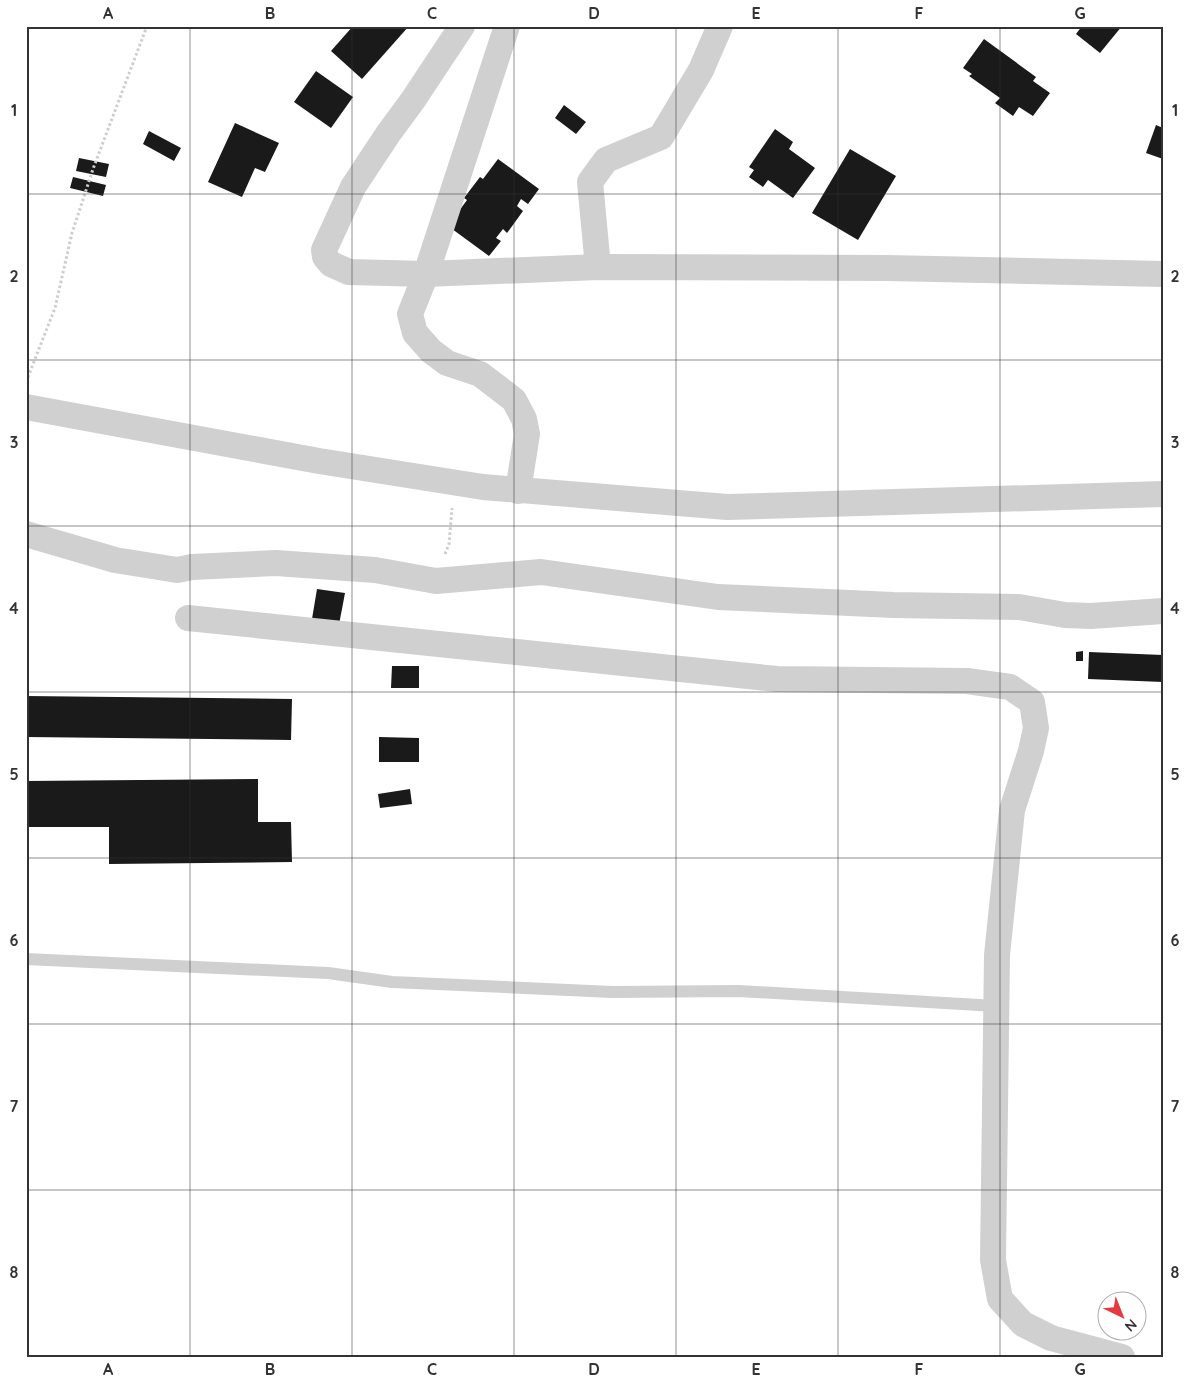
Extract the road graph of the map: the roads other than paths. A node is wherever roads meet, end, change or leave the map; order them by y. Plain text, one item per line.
1 (462, 26) edge
2 (508, 26) edge
3 (720, 26) edge
4 (598, 267) junction
5 (426, 274) junction
6 (1163, 274) edge
7 (26, 407) edge
8 (518, 491) junction
9 (1163, 494) edge
10 (26, 534) edge
11 (1163, 611) edge
12 (188, 618) dead end
13 (26, 959) edge
14 (996, 1006) junction
15 (1122, 1357) edge

1 - 5 street
2 - 5 street
3 - 4 street
4 - 5 street
4 - 6 street
5 - 8 street
7 - 8 street
8 - 9 street
10 - 11 street
12 - 14 street
13 - 14 lane
14 - 15 street

